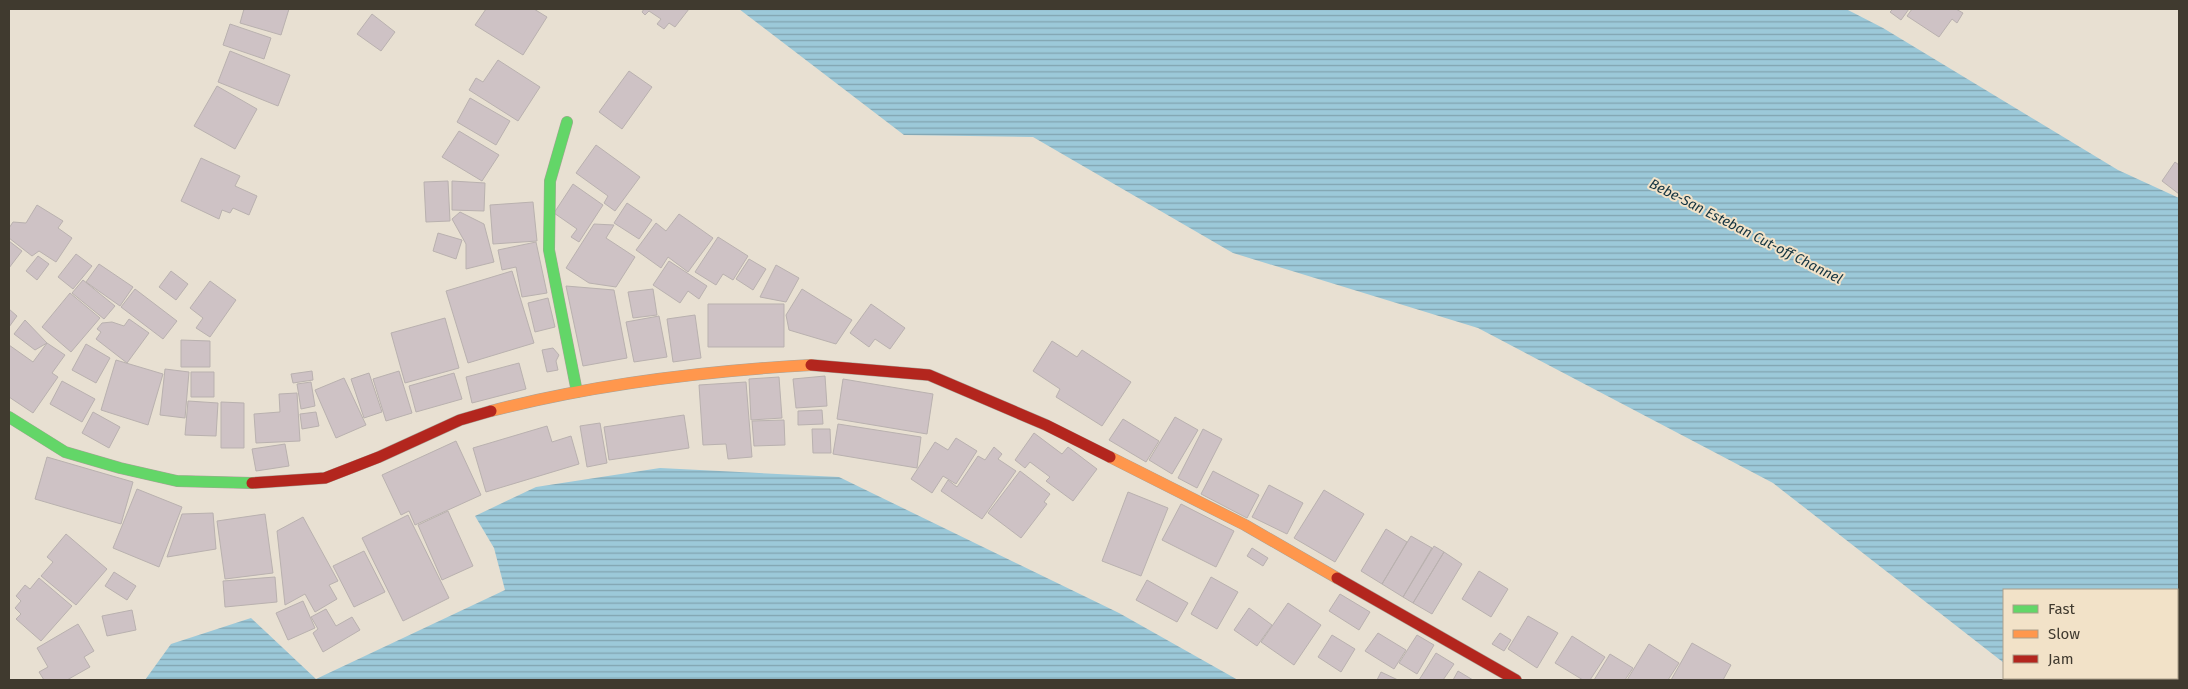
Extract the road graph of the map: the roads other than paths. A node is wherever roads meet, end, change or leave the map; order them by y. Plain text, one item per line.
1 (567, 122) dead end
2 (577, 392) junction
3 (9, 417) edge
4 (1516, 680) edge

1 - 2 street
2 - 3 street
2 - 4 street

